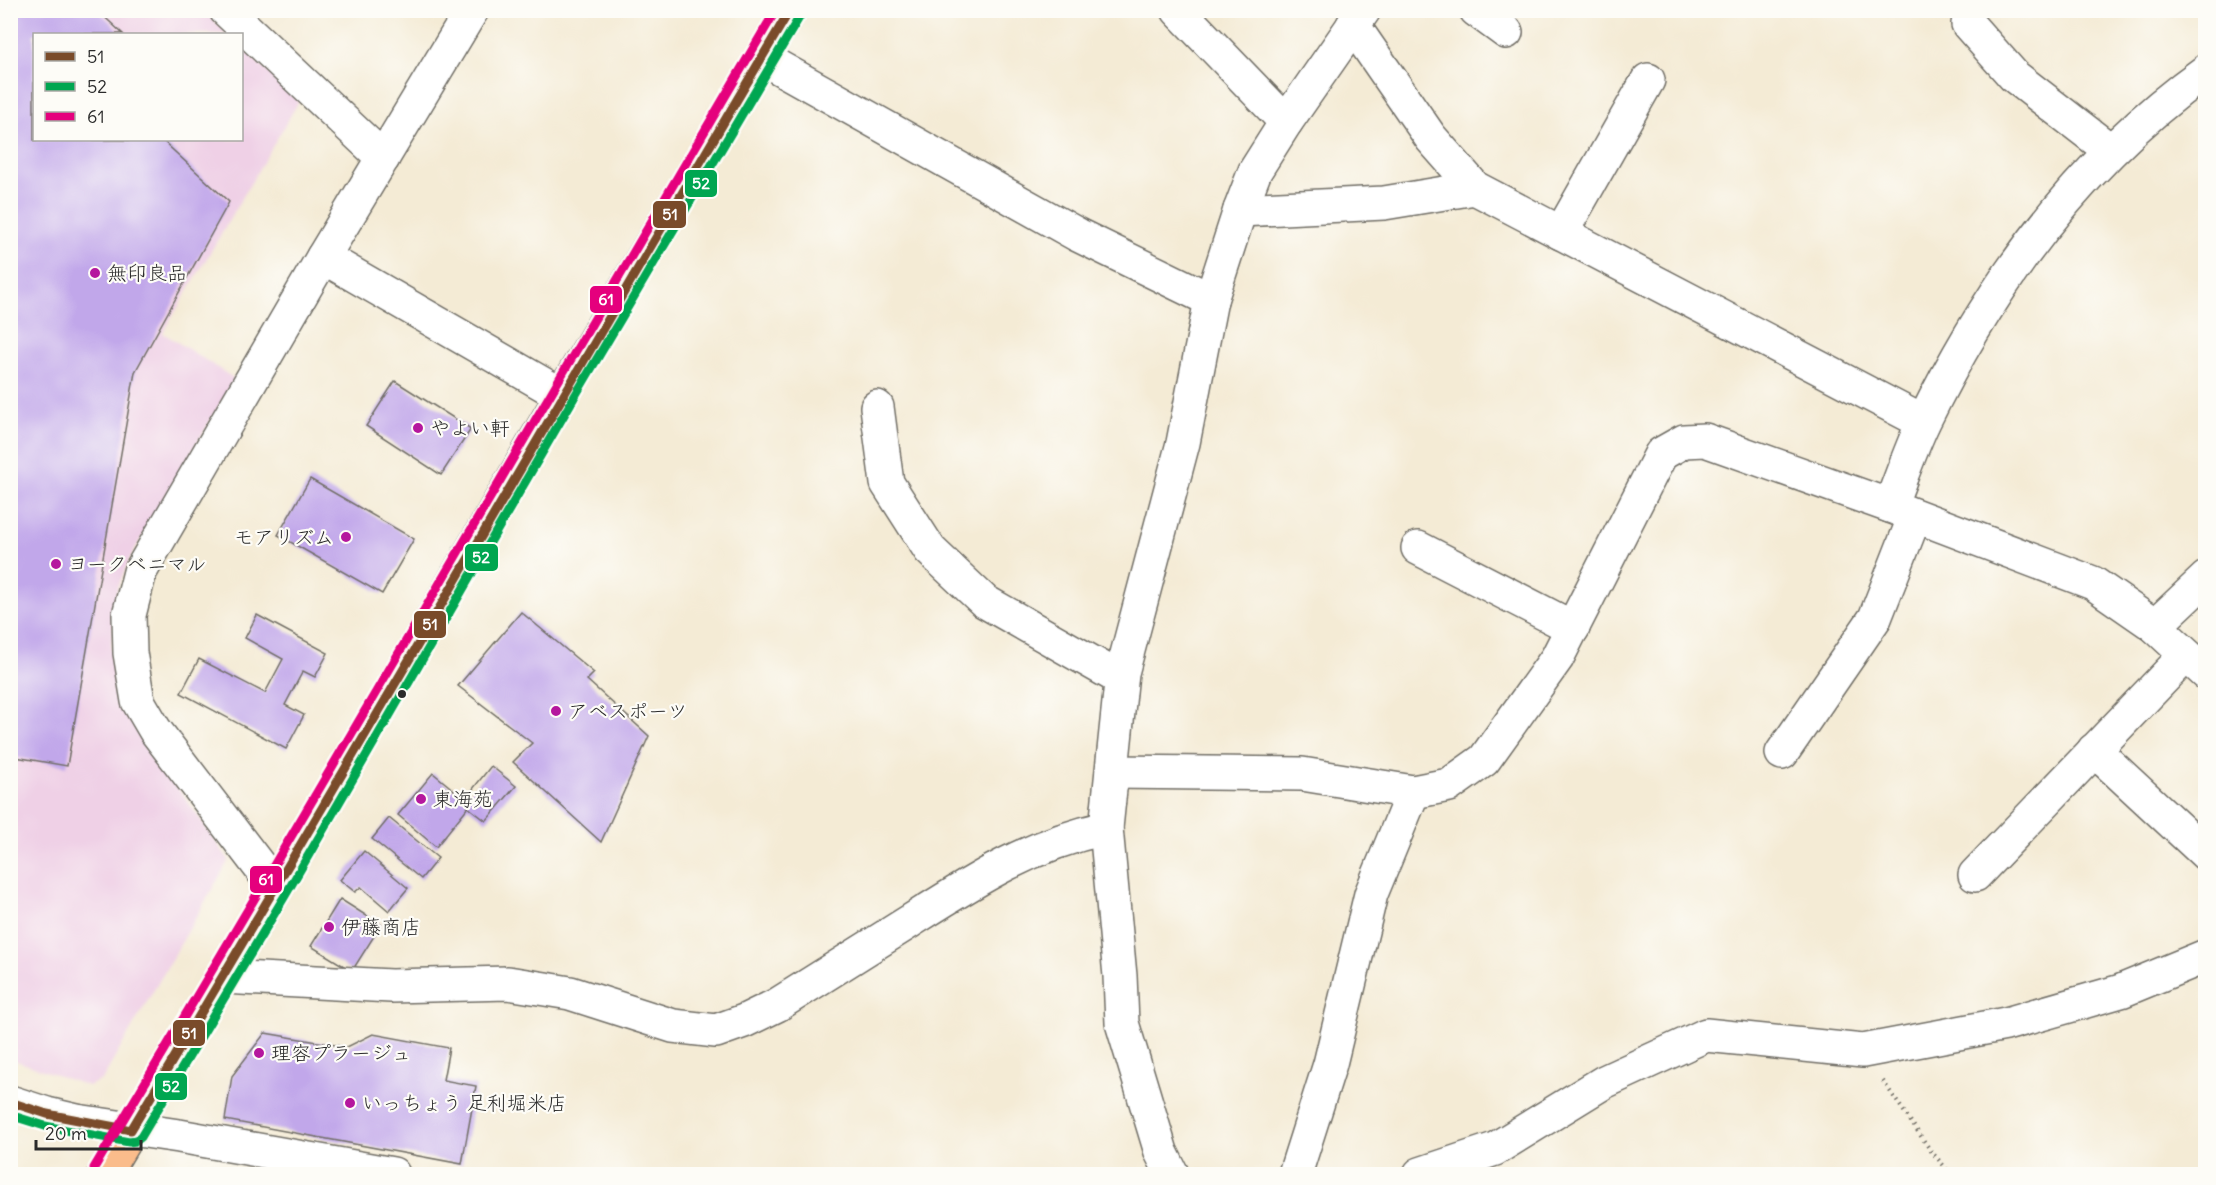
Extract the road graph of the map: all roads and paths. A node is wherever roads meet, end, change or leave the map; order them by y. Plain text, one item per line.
1 (226, 10) edge
2 (472, 10) edge
3 (790, 10) edge
4 (1178, 10) edge
5 (1476, 10) edge
6 (1359, 18) edge
7 (1968, 24) dead end
8 (1506, 33) dead end
9 (762, 58) junction
10 (2205, 71) edge
11 (1648, 80) dead end
12 (1286, 122) junction
13 (2111, 151) junction
14 (383, 158) junction
15 (1475, 188) junction
16 (1240, 210) junction
17 (1561, 233) junction
18 (323, 257) junction
19 (1210, 300) junction
20 (562, 395) junction
21 (877, 407) dead end
22 (1923, 423) junction
23 (1903, 511) junction
24 (1418, 548) dead end
25 (2205, 578) edge
26 (2155, 626) junction
27 (1573, 628) junction
28 (2196, 664) edge
29 (1121, 679) junction
30 (2094, 750) junction
31 (1782, 753) dead end
32 (1112, 772) junction
33 (1413, 792) junction
34 (1106, 828) junction
35 (2205, 854) edge
36 (1975, 875) dead end
37 (276, 888) junction
38 (2205, 956) edge
39 (223, 977) junction
40 (1863, 1051) junction
41 (10, 1102) edge
42 (131, 1130) junction
43 (104, 1174) edge
44 (393, 1174) edge
45 (1172, 1174) edge
46 (1295, 1174) edge
47 (1420, 1174) edge
48 (1951, 1174) edge

1 - 14 street
2 - 14 street
3 - 9 highway
4 - 12 street
5 - 8 street
6 - 12 street
6 - 15 street
7 - 13 street
9 - 19 street
9 - 20 highway
10 - 13 street
11 - 17 street
12 - 16 street
13 - 22 street
14 - 18 street
15 - 16 street
15 - 17 street
16 - 19 street
17 - 22 street
18 - 20 street
18 - 37 street
19 - 29 street
20 - 37 highway
21 - 29 street
22 - 23 street
23 - 26 street
23 - 27 street
23 - 31 street
24 - 27 street
25 - 26 street
26 - 28 street
27 - 33 street
28 - 30 street
29 - 32 street
30 - 35 street
30 - 36 street
32 - 33 street
32 - 34 street
33 - 46 street
34 - 39 street
34 - 45 street
37 - 39 highway
38 - 40 street
39 - 42 highway
40 - 47 street
40 - 48 path
41 - 42 street
42 - 43 highway
42 - 44 street

